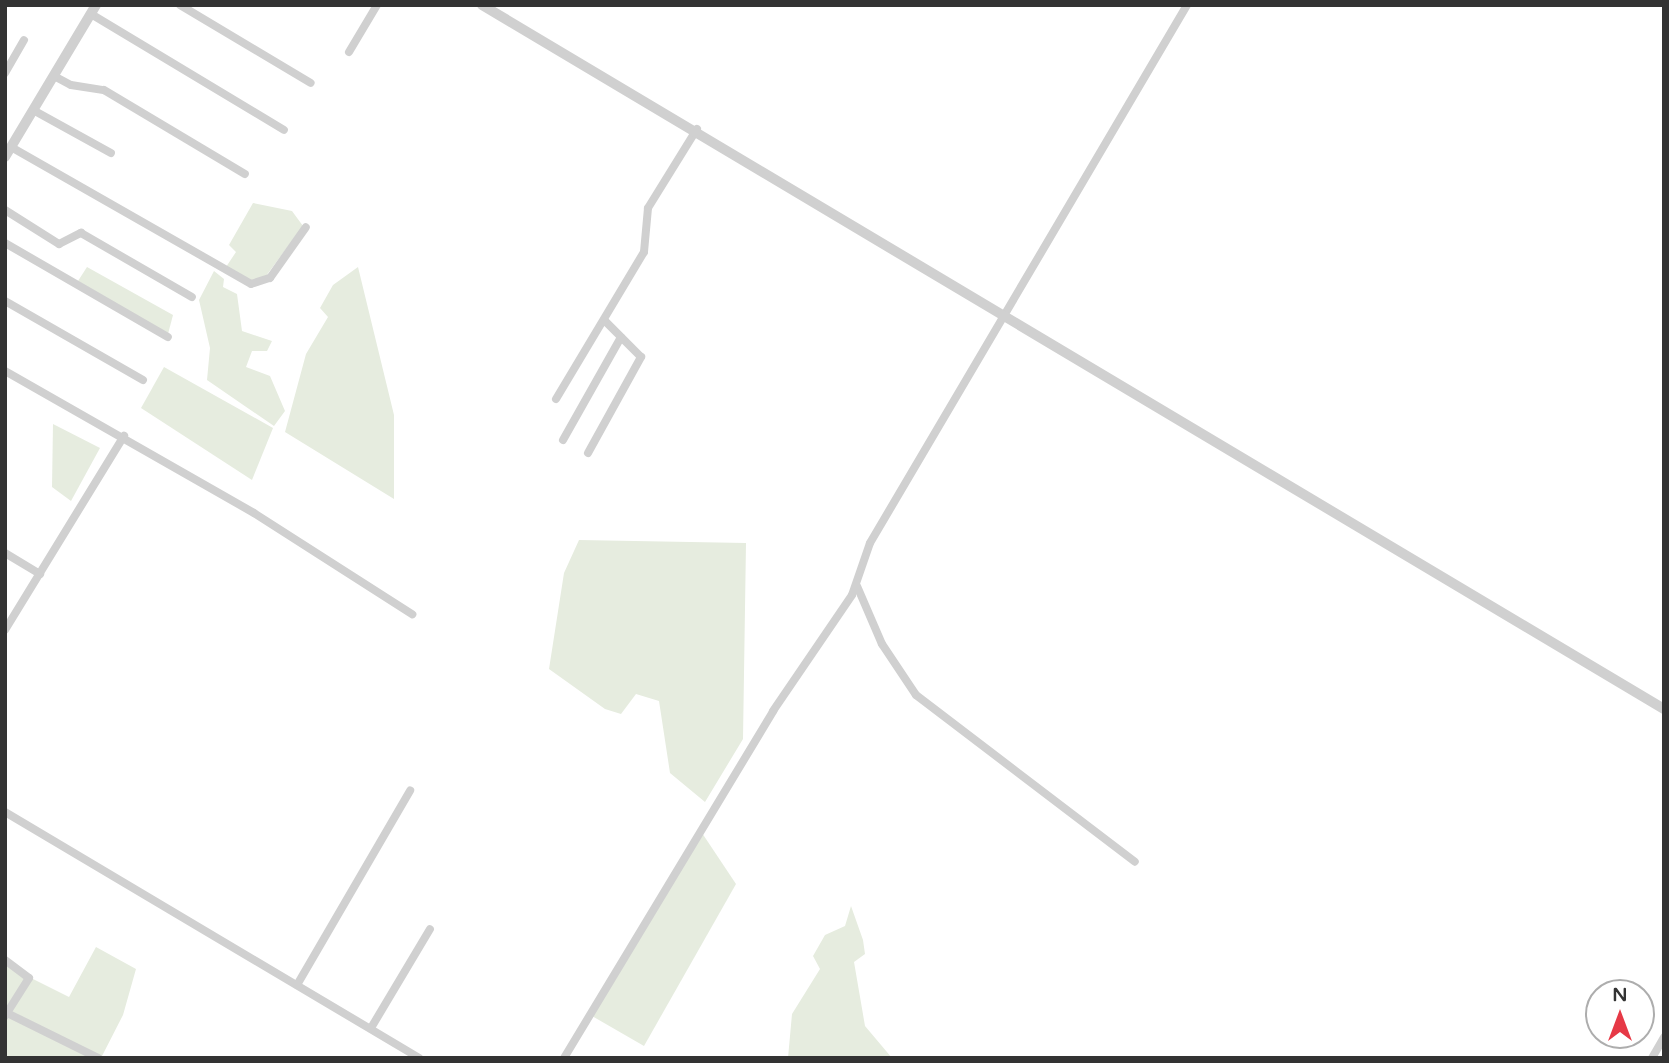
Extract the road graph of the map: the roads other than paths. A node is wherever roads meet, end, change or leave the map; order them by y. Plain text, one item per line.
1 (180, 5) edge
2 (377, 5) edge
3 (482, 5) edge
4 (1188, 5) edge
5 (94, 10) edge
6 (24, 40) dead end
7 (349, 52) dead end
8 (5, 73) edge
9 (54, 76) junction
10 (311, 83) dead end
11 (33, 110) junction
12 (697, 129) junction
13 (284, 130) dead end
14 (7, 149) edge
15 (111, 153) dead end
16 (245, 174) dead end
17 (5, 210) edge
18 (306, 227) dead end
19 (5, 243) edge
20 (192, 297) dead end
21 (5, 301) edge
22 (1005, 316) junction
23 (605, 321) junction
24 (168, 337) dead end
25 (621, 337) junction
26 (5, 371) edge
27 (143, 380) dead end
28 (556, 399) dead end
29 (124, 436) junction
30 (563, 440) dead end
31 (588, 453) dead end
32 (5, 553) edge
33 (40, 574) junction
34 (857, 586) junction
35 (412, 614) dead end
36 (5, 629) edge
37 (1664, 709) edge
38 (410, 791) dead end
39 (5, 812) edge
40 (1135, 862) dead end
41 (430, 929) dead end
42 (5, 960) edge
43 (297, 985) junction
44 (6, 1014) edge
45 (371, 1028) junction
46 (1664, 1037) edge
47 (98, 1058) edge
48 (421, 1058) edge
49 (564, 1058) edge
50 (1652, 1058) edge

1 - 10 street
2 - 7 street
3 - 12 street
4 - 22 street
5 - 9 street
5 - 13 street
6 - 8 street
9 - 11 street
9 - 16 street
11 - 14 street
11 - 15 street
12 - 22 street
12 - 23 street
14 - 18 street
17 - 20 street
19 - 24 street
21 - 27 street
22 - 34 street
22 - 37 street
23 - 25 street
23 - 28 street
25 - 30 street
25 - 31 street
26 - 29 street
29 - 33 street
29 - 35 street
32 - 33 street
33 - 36 street
34 - 40 street
34 - 49 street
38 - 43 street
39 - 43 street
41 - 45 street
42 - 44 street
43 - 45 street
44 - 47 street
45 - 48 street
46 - 50 street

